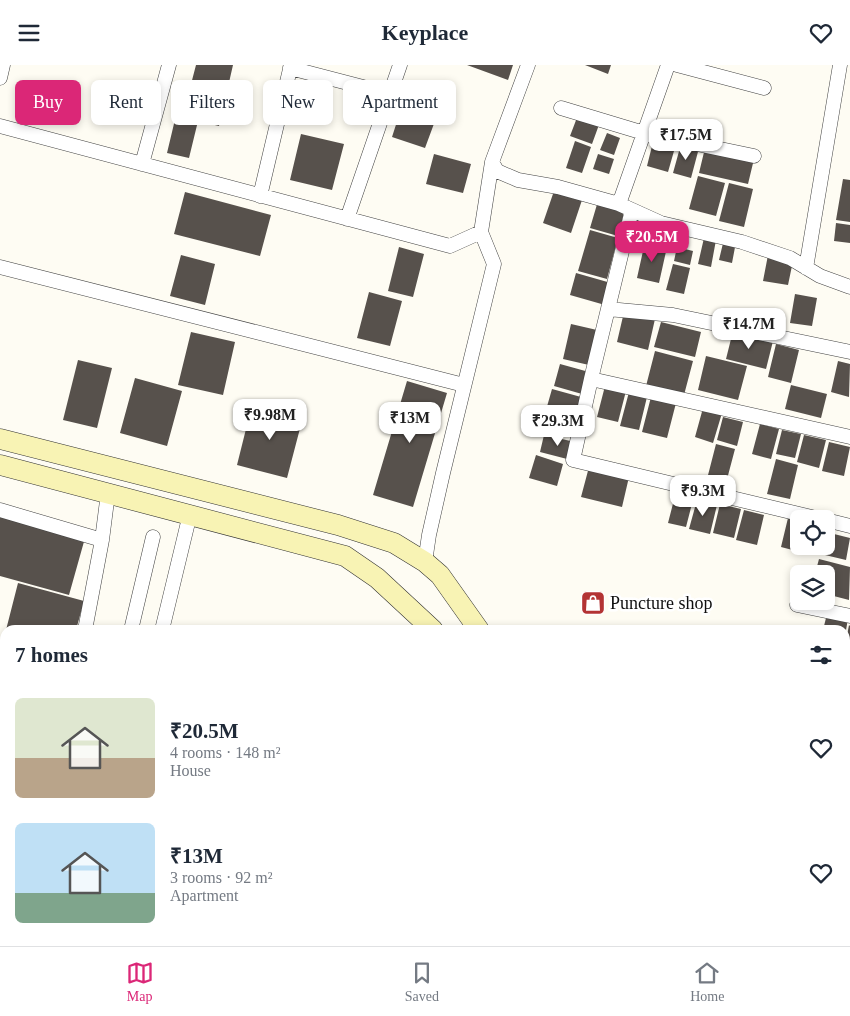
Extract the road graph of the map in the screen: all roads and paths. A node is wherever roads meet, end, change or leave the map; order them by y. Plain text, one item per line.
1 (3, 65) edge
2 (169, 65) edge
3 (400, 65) edge
4 (528, 65) edge
5 (668, 65) edge
6 (677, 65) edge
7 (840, 65) edge
8 (291, 67) edge
9 (0, 78) edge
10 (395, 80) edge
11 (343, 81) edge
12 (764, 88) dead end
13 (561, 107) dead end
14 (379, 125) edge
15 (0, 126) edge
16 (644, 133) junction
17 (754, 156) dead end
18 (492, 162) junction
19 (142, 164) junction
20 (260, 196) junction
21 (620, 204) junction
22 (632, 210) junction
23 (347, 219) junction
24 (481, 232) junction
25 (0, 267) edge
26 (806, 268) junction
27 (850, 287) edge
28 (608, 309) junction
29 (850, 352) edge
30 (590, 379) junction
31 (464, 385) junction
32 (850, 437) edge
33 (0, 439) edge
34 (0, 465) edge
35 (108, 493) junction
36 (0, 511) edge
37 (790, 512) edge
38 (190, 514) junction
39 (835, 522) edge
40 (850, 526) edge
41 (355, 529) junction
42 (153, 537) dead end
43 (102, 540) junction
44 (345, 556) junction
45 (425, 562) junction
46 (821, 610) edge
47 (850, 616) edge
48 (86, 625) edge
49 (132, 625) edge
50 (163, 625) edge
51 (428, 625) edge
52 (469, 625) edge

1 - 9 street
2 - 19 street
3 - 10 street
4 - 18 street
5 - 16 street
6 - 12 street
7 - 26 street
8 - 11 street
8 - 20 street
13 - 16 street
14 - 23 street
15 - 19 street
16 - 17 street
16 - 21 street
18 - 21 street
18 - 24 street
19 - 20 street
20 - 23 street
21 - 22 street
22 - 26 street
22 - 28 street
23 - 24 street
24 - 31 street
25 - 31 street
26 - 27 street
28 - 29 street
28 - 30 street
30 - 32 street
30 - 37 street
31 - 45 street
33 - 41 main road
34 - 35 main road
35 - 38 main road
35 - 43 street
36 - 43 street
38 - 44 main road
38 - 50 street
39 - 40 street
41 - 44 main road
41 - 45 main road
42 - 49 street
43 - 48 street
44 - 51 main road
45 - 52 main road
46 - 47 street

